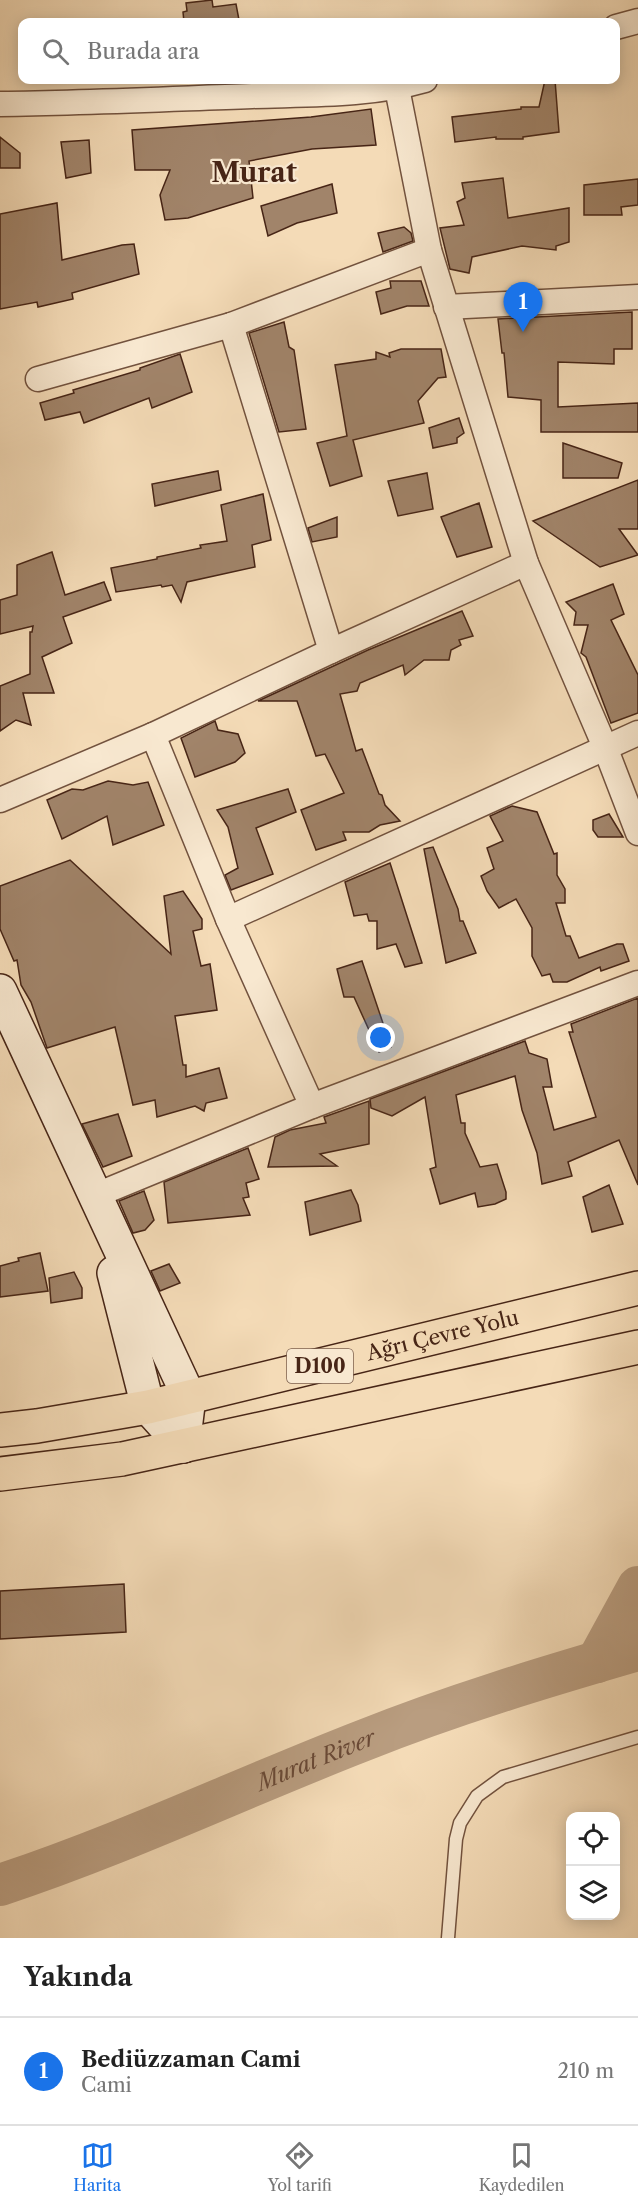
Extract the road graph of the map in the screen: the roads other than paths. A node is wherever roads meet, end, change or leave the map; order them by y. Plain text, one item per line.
1 (638, 21) edge
2 (620, 26) edge
3 (411, 84) edge
4 (397, 88) junction
5 (0, 104) edge
6 (429, 250) junction
7 (638, 297) edge
8 (446, 307) junction
9 (231, 325) junction
10 (38, 379) dead end
11 (526, 564) junction
12 (331, 651) junction
13 (638, 733) edge
14 (153, 735) junction
15 (605, 747) junction
16 (0, 800) edge
17 (638, 833) edge
18 (228, 919) junction
19 (638, 983) edge
20 (0, 991) edge
21 (312, 1106) junction
22 (94, 1196) junction
23 (632, 1283) edge
24 (631, 1349) edge
25 (189, 1397) junction
26 (148, 1407) junction
27 (0, 1430) edge
28 (183, 1446) junction
29 (0, 1474) edge
30 (638, 1737) edge
31 (448, 1938) edge

1 - 2 street
3 - 4 street
4 - 5 street
4 - 6 street
6 - 8 street
6 - 9 street
7 - 8 street
8 - 11 street
9 - 10 street
9 - 12 street
11 - 12 street
11 - 15 street
12 - 14 street
13 - 15 street
14 - 16 street
14 - 18 street
15 - 17 street
15 - 18 street
18 - 21 street
19 - 21 street
20 - 22 street
21 - 22 street
22 - 25 street
22 - 26 street
23 - 25 highway, Ağrı Çevre Yolu / D100
24 - 28 highway, D100
25 - 26 highway, Ağrı Çevre Yolu / D100
25 - 28 street
26 - 27 highway, Ağrı Çevre Yolu / D100
26 - 28 street
28 - 29 highway, D100
30 - 31 lane

